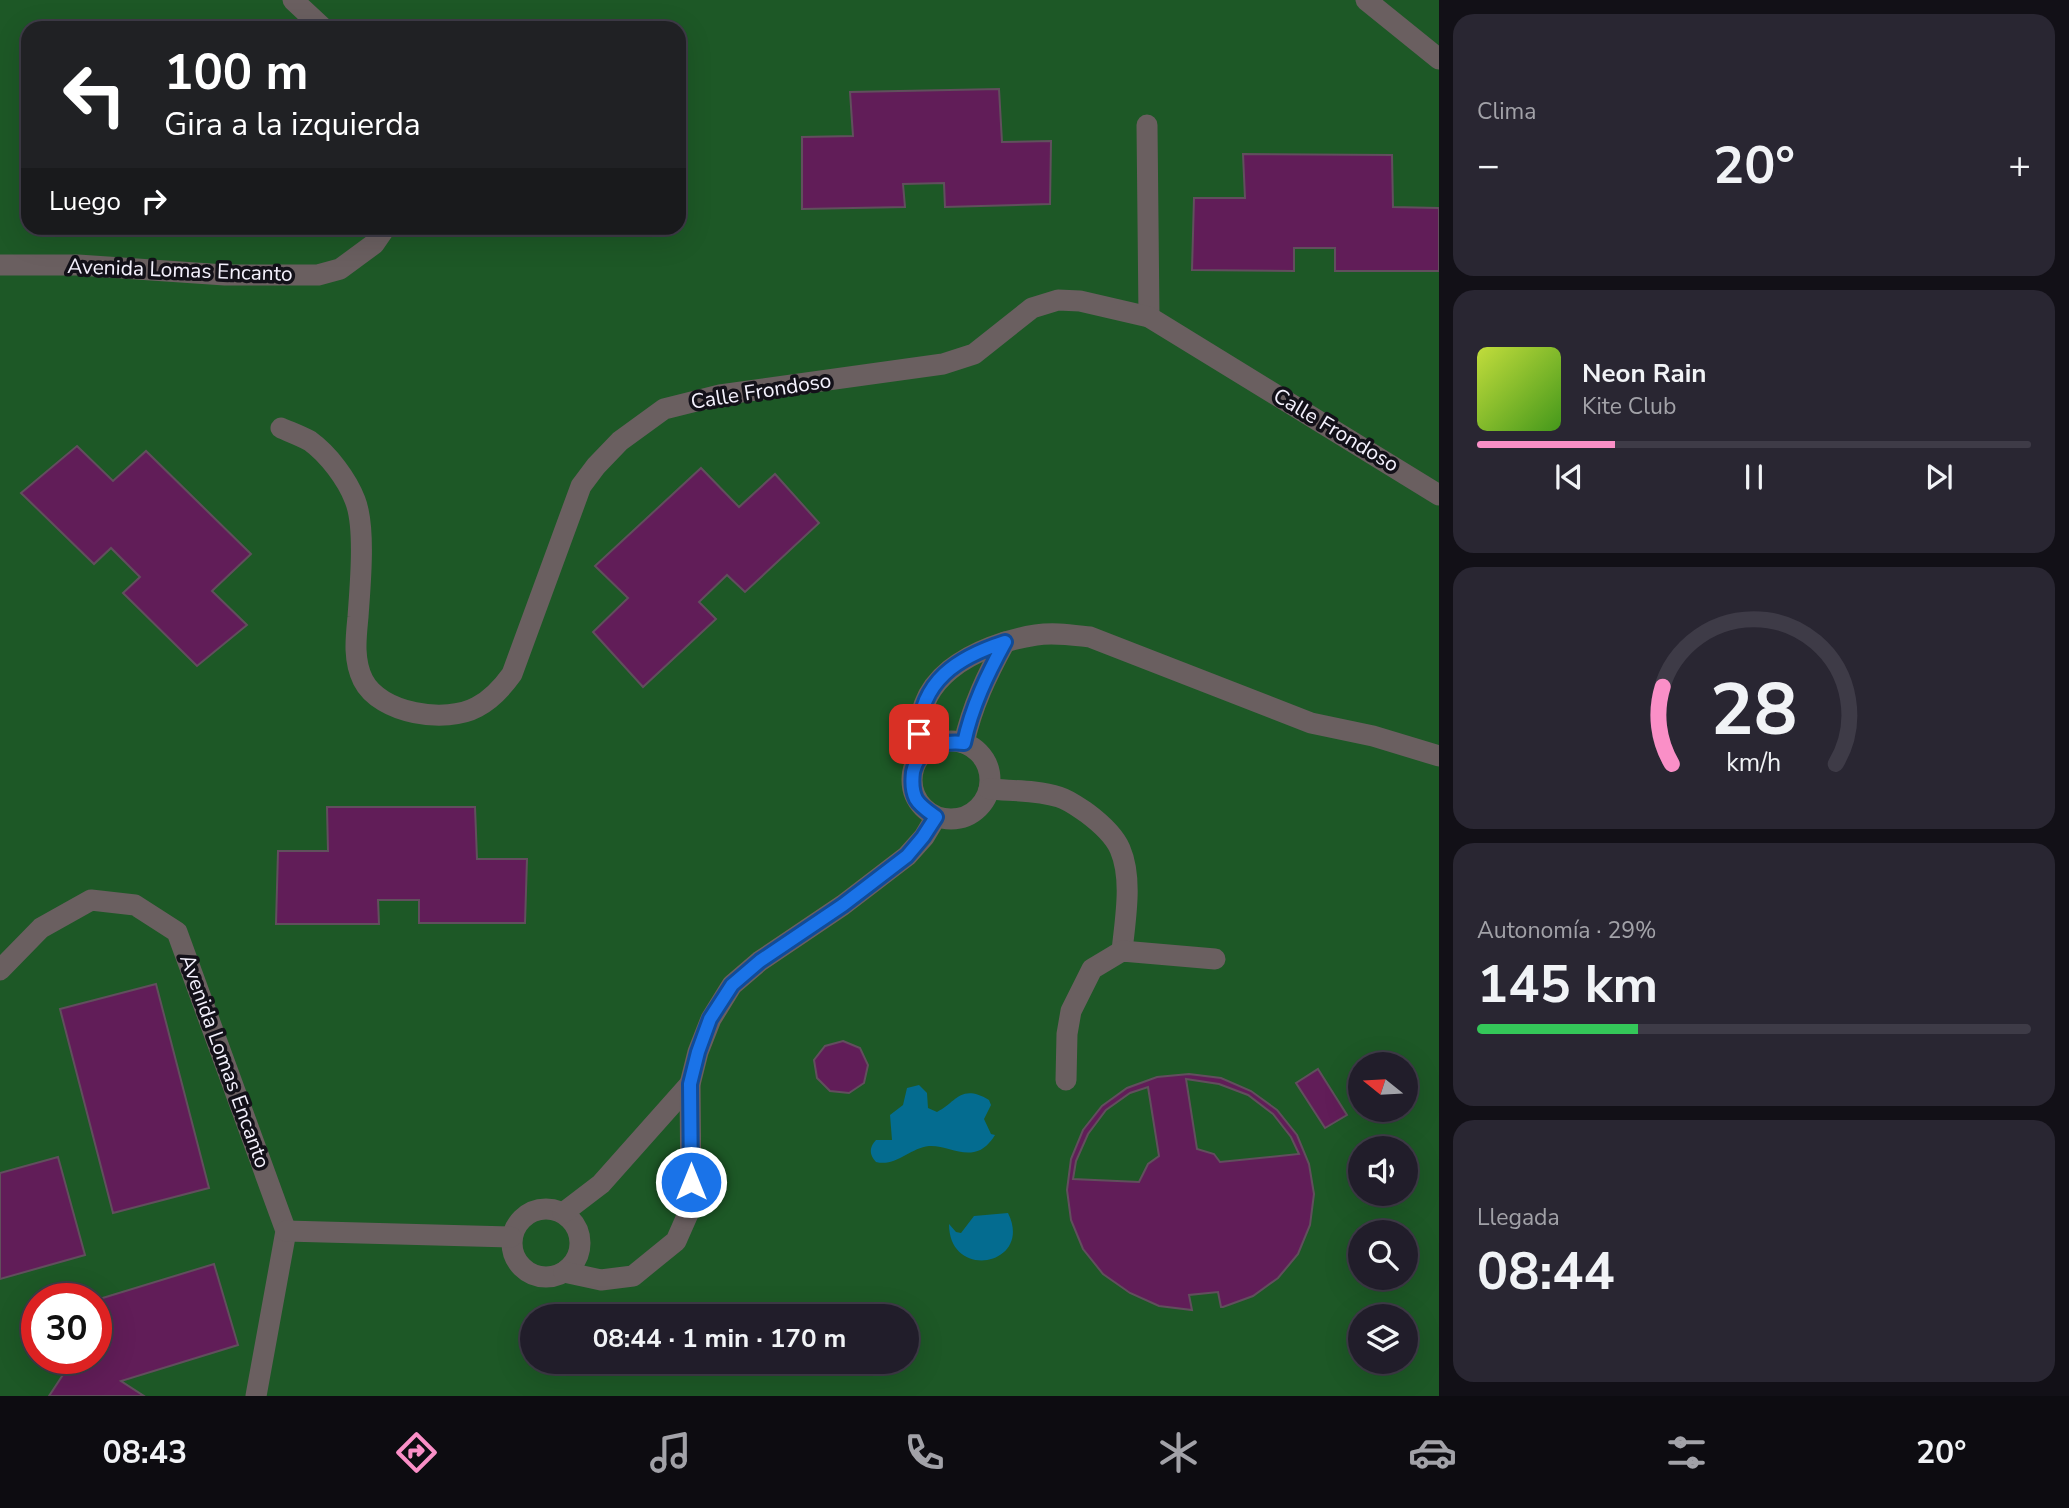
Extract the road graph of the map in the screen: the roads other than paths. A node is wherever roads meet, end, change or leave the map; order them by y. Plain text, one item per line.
1 (293, 0) edge
2 (1366, 0) edge
3 (316, 21) edge
4 (1439, 58) edge
5 (1146, 125) dead end
6 (380, 235) edge
7 (0, 265) edge
8 (1149, 317) junction
9 (281, 428) dead end
10 (1439, 495) edge
11 (1005, 642) junction
12 (964, 743) junction
13 (924, 751) junction
14 (1439, 756) edge
15 (989, 789) junction
16 (936, 817) junction
17 (1122, 951) junction
18 (1215, 960) dead end
19 (0, 970) edge
20 (1066, 1080) dead end
21 (690, 1084) junction
22 (563, 1213) junction
23 (286, 1231) junction
24 (511, 1237) junction
25 (564, 1272) junction
26 (256, 1396) edge

1 - 3 street
2 - 4 street
5 - 8 street
6 - 7 street, Avenida Lomas Encanto
8 - 9 street, Calle Frondoso
8 - 10 street, Calle Frondoso
11 - 12 street
11 - 13 street
11 - 14 street
12 - 13 street
12 - 15 street
13 - 16 street
15 - 16 street
15 - 17 street
16 - 21 street
17 - 18 street
17 - 20 street
19 - 23 street, Avenida Lomas Encanto
21 - 22 street
21 - 25 street
22 - 24 street
22 - 25 street
23 - 24 street
23 - 26 street
24 - 25 street

